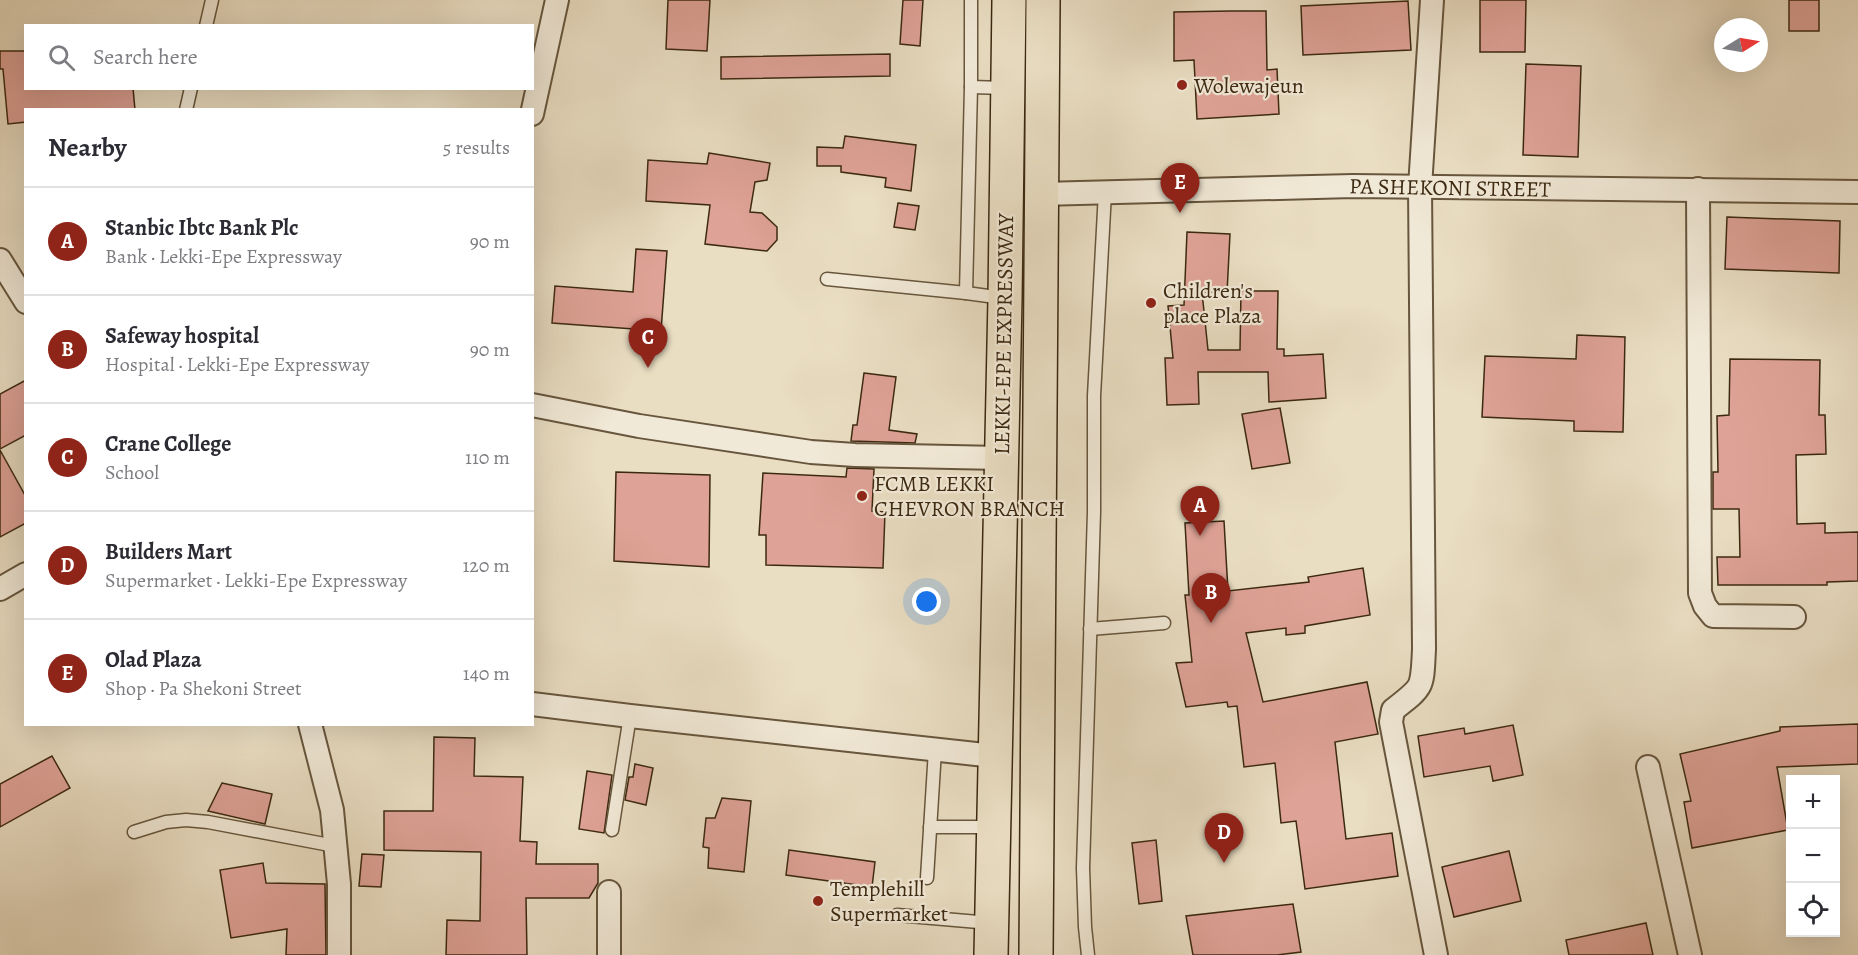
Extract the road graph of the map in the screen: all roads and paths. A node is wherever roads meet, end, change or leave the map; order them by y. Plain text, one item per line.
1 (212, 0) edge
2 (557, 0) edge
3 (971, 0) edge
4 (1009, 0) edge
5 (1043, 0) edge
6 (1432, 0) edge
7 (206, 24) edge
8 (970, 87) junction
9 (1006, 88) junction
10 (191, 90) edge
11 (186, 108) edge
12 (533, 108) edge
13 (1420, 187) junction
14 (1698, 189) junction
15 (1105, 192) junction
16 (1858, 192) edge
17 (1041, 194) junction
18 (0, 260) edge
19 (827, 279) dead end
20 (966, 293) junction
21 (1005, 298) junction
22 (24, 299) edge
23 (534, 405) edge
24 (1000, 458) junction
25 (24, 575) edge
26 (0, 589) edge
27 (1794, 617) dead end
28 (1164, 623) dead end
29 (1090, 629) junction
30 (534, 704) edge
31 (630, 716) junction
32 (311, 726) edge
33 (935, 750) junction
34 (994, 756) junction
35 (1647, 767) dead end
36 (930, 827) junction
37 (993, 827) junction
38 (612, 830) dead end
39 (134, 832) dead end
40 (335, 846) junction
41 (927, 878) dead end
42 (609, 892) dead end
43 (897, 915) dead end
44 (991, 923) junction
45 (339, 955) edge
46 (609, 955) edge
47 (991, 955) edge
48 (1036, 955) edge
49 (1088, 955) edge
50 (1436, 955) edge
51 (1690, 955) edge

1 - 7 lane
2 - 12 street
3 - 8 lane
4 - 9 highway, LEKKI-EPE EXPRESSWAY
5 - 17 highway, LEKKI-EPE EXPRESSWAY
6 - 13 street
8 - 9 lane
8 - 20 lane
9 - 21 highway, LEKKI-EPE EXPRESSWAY
10 - 11 lane
13 - 14 street, PA SHEKONI STREET
13 - 15 street, PA SHEKONI STREET
13 - 50 street
14 - 16 street, PA SHEKONI STREET
14 - 27 street
15 - 17 street, PA SHEKONI STREET
15 - 29 lane
17 - 48 highway, LEKKI-EPE EXPRESSWAY
18 - 22 street
19 - 20 lane
20 - 21 lane
21 - 24 highway, LEKKI-EPE EXPRESSWAY
23 - 24 street
24 - 34 highway, LEKKI-EPE EXPRESSWAY
25 - 26 street
28 - 29 lane
29 - 49 lane
30 - 31 street
31 - 33 street
31 - 38 lane
32 - 40 street
33 - 34 street
33 - 36 lane
34 - 37 highway, LEKKI-EPE EXPRESSWAY
35 - 51 street
36 - 37 lane
36 - 41 lane
37 - 44 highway, LEKKI-EPE EXPRESSWAY
39 - 40 lane
40 - 45 street
42 - 46 street
43 - 44 lane
44 - 47 highway, LEKKI-EPE EXPRESSWAY

